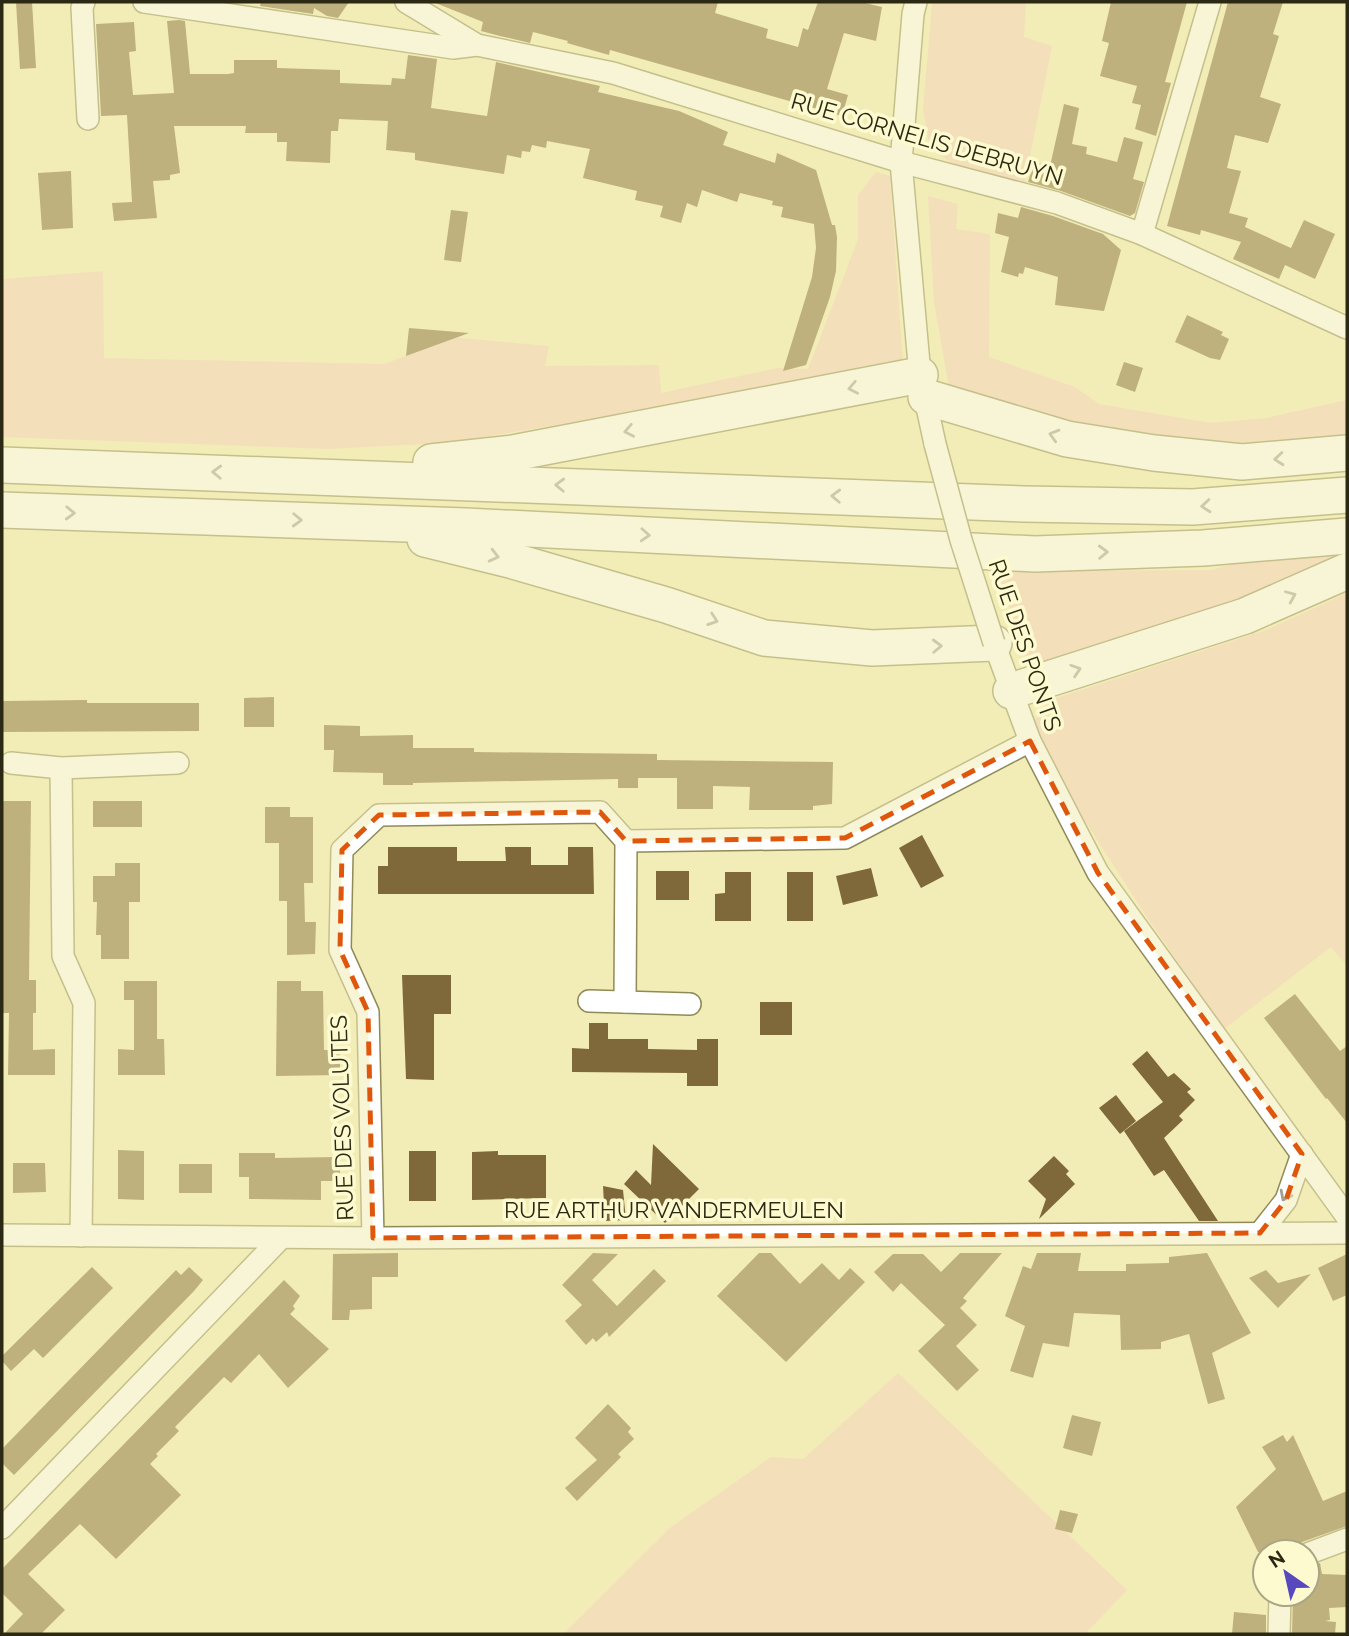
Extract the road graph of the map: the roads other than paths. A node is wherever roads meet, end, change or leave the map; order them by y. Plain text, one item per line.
1 (84, 2) edge
2 (144, 2) edge
3 (406, 2) edge
4 (916, 2) edge
5 (1210, 2) edge
6 (477, 45) junction
7 (88, 119) dead end
8 (901, 162) junction
9 (1142, 234) junction
10 (1347, 328) edge
11 (923, 386) junction
12 (1347, 453) edge
13 (2, 465) edge
14 (310, 475) junction
15 (1347, 495) edge
16 (2, 510) edge
17 (357, 522) junction
18 (1347, 536) edge
19 (1347, 571) edge
20 (995, 643) junction
21 (1011, 691) junction
22 (1030, 741) junction
23 (11, 763) dead end
24 (178, 763) dead end
25 (61, 768) junction
26 (626, 841) junction
27 (589, 1001) dead end
28 (625, 1002) junction
29 (690, 1004) dead end
30 (1302, 1154) junction
31 (1347, 1217) edge
32 (1260, 1233) junction
33 (1347, 1233) edge
34 (2, 1236) edge
35 (81, 1236) junction
36 (281, 1238) junction
37 (373, 1238) junction
38 (2, 1528) edge
39 (1347, 1539) edge
40 (1321, 1549) edge
41 (1280, 1608) edge
42 (1279, 1634) edge

1 - 7 street
2 - 6 street, RUE CORNELIS DEBRUYN
3 - 6 street, RUE CORNELIS DEBRUYN
4 - 8 street, RUE DES PONTS
5 - 9 street
6 - 8 street, RUE CORNELIS DEBRUYN
8 - 9 street, RUE CORNELIS DEBRUYN
8 - 11 street, RUE DES PONTS
9 - 10 street, RUE CORNELIS DEBRUYN
12 -> 11 highway
11 -> 14 highway
11 - 20 street, RUE DES PONTS, bridge
14 -> 13 highway
15 -> 14 highway
16 -> 17 highway
17 -> 18 highway
17 -> 20 highway
21 -> 19 highway
20 - 21 street, RUE DES PONTS
21 - 22 street, RUE DES PONTS
22 - 26 street
22 - 30 street, RUE DES PONTS
23 - 25 street
24 - 25 street
25 - 35 street
26 - 28 street
26 - 37 street, RUE DES VOLUTES
27 - 28 street
28 - 29 street
30 - 31 street, RUE DES PONTS
30 -> 32 street
32 - 33 street, RUE ARTHUR VANDERMEULEN
32 - 37 street, RUE ARTHUR VANDERMEULEN
34 - 35 street, RUE ARTHUR VANDERMEULEN
35 - 36 street, RUE ARTHUR VANDERMEULEN
36 - 37 street, RUE ARTHUR VANDERMEULEN
36 - 38 street
39 - 40 street
41 - 42 street

